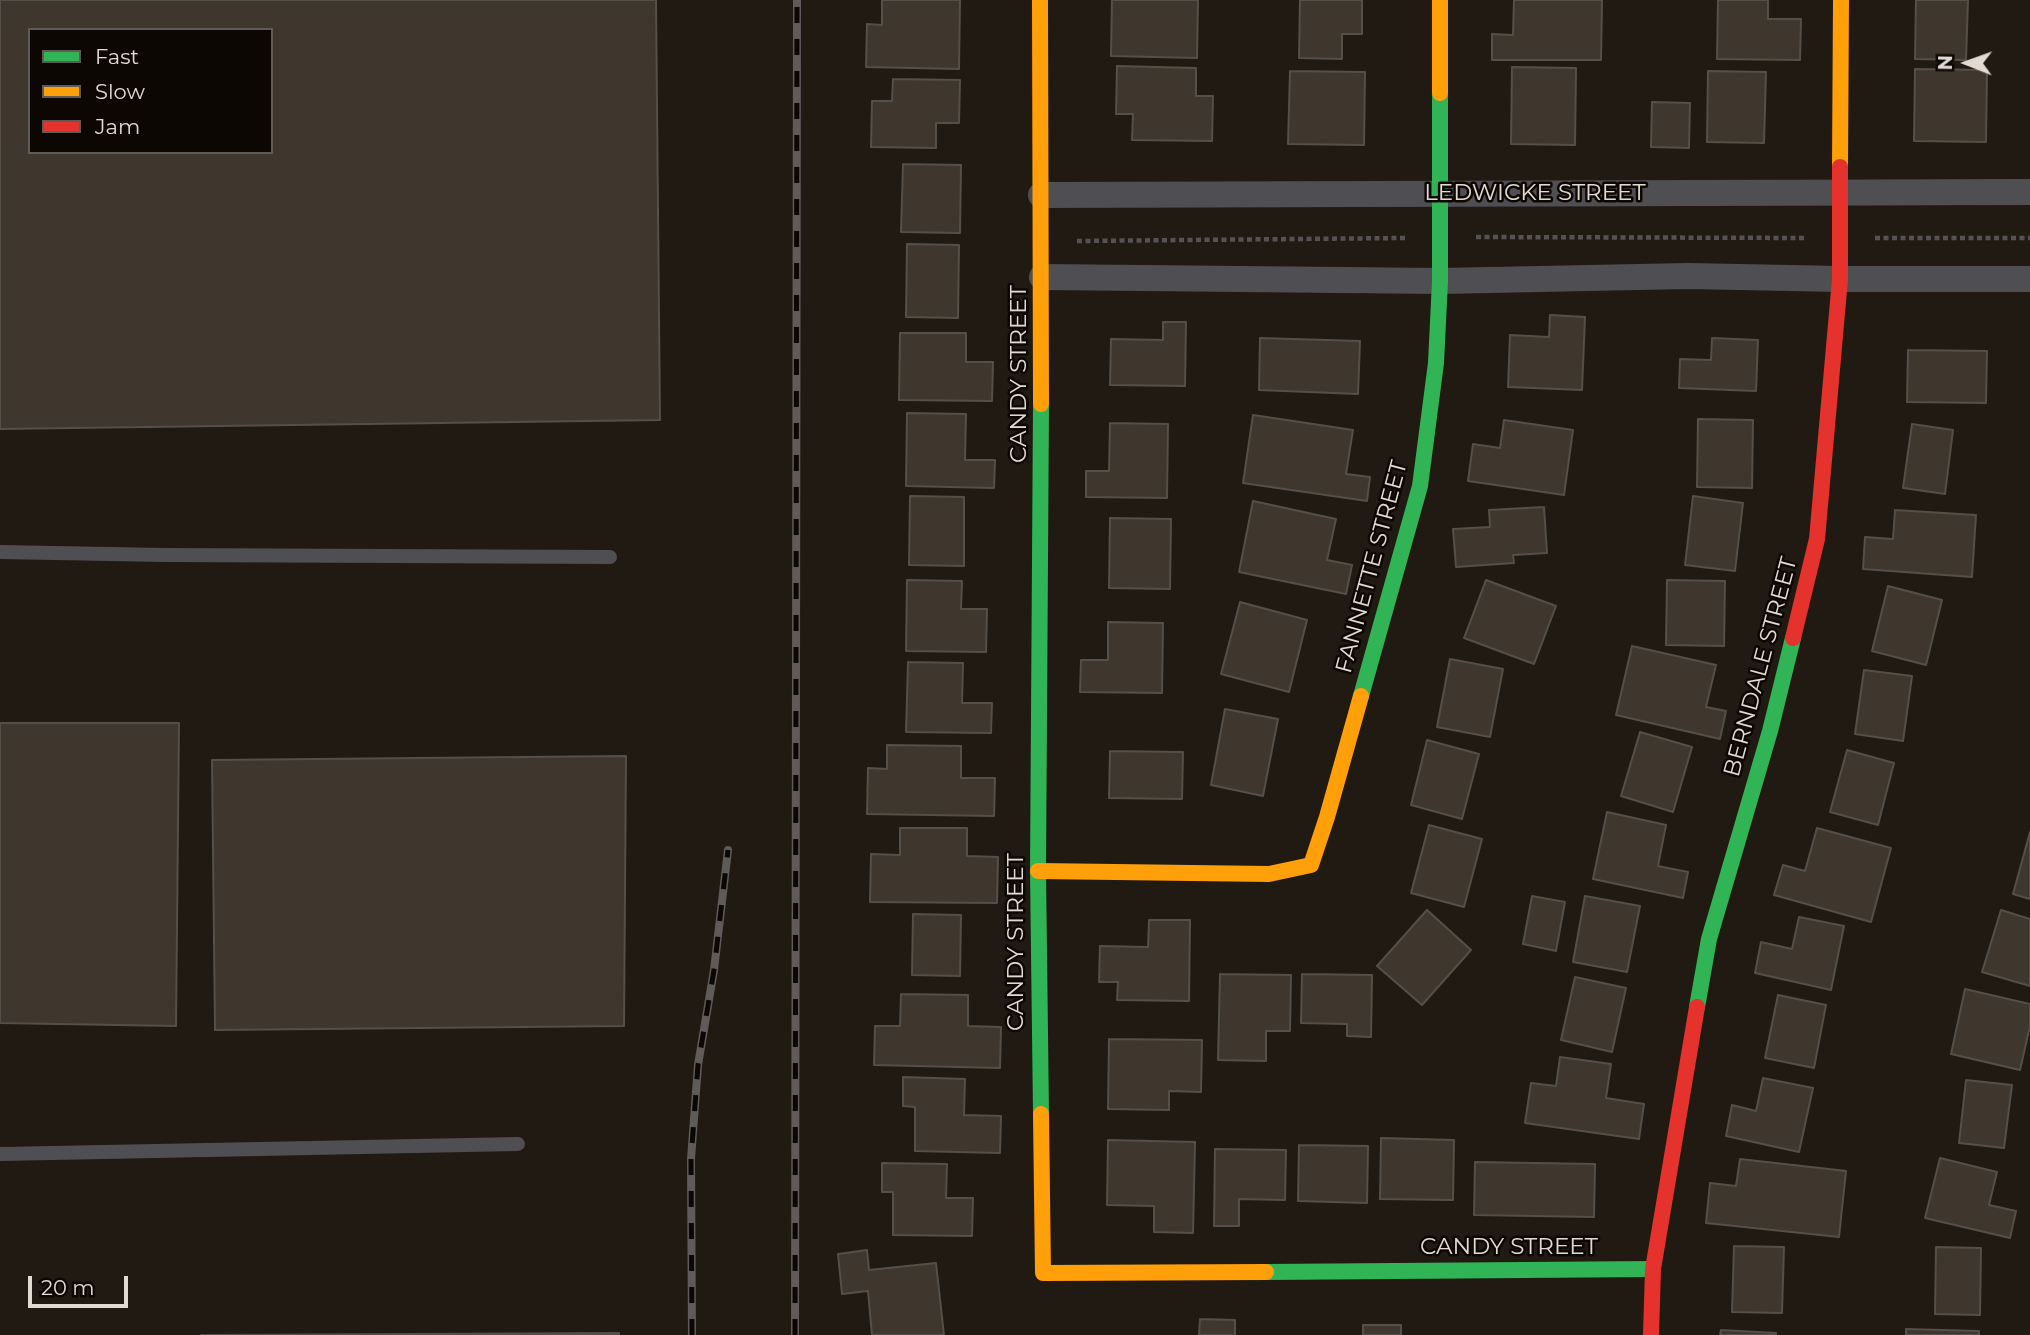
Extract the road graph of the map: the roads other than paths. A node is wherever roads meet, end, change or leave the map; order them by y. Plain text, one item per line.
1 (1040, 0) edge
2 (1440, 0) edge
3 (1841, 0) edge
4 (2030, 192) edge
5 (1440, 193) junction
6 (1842, 193) junction
7 (1041, 195) junction
8 (1042, 277) junction
9 (1840, 279) junction
10 (2030, 279) edge
11 (1440, 281) junction
12 (0, 552) edge
13 (610, 557) dead end
14 (1038, 871) junction
15 (518, 1144) dead end
16 (0, 1154) edge
17 (1653, 1269) junction
18 (1651, 1335) edge

1 - 7 street, CANDY STREET
2 - 5 street, FANNETTE STREET
3 - 6 street, BERNDALE STREET
4 - 6 street, LEDWICKE STREET
5 - 6 street, LEDWICKE STREET
5 - 7 street, LEDWICKE STREET
5 - 11 street, FANNETTE STREET
6 - 9 street, BERNDALE STREET
7 - 8 street, CANDY STREET
8 - 11 street
8 - 14 street, CANDY STREET
9 - 10 street
9 - 11 street
9 - 17 street, BERNDALE STREET
11 - 14 street, FANNETTE STREET
12 - 13 lane
14 - 17 street, CANDY STREET
15 - 16 lane
17 - 18 street, BERNDALE STREET

